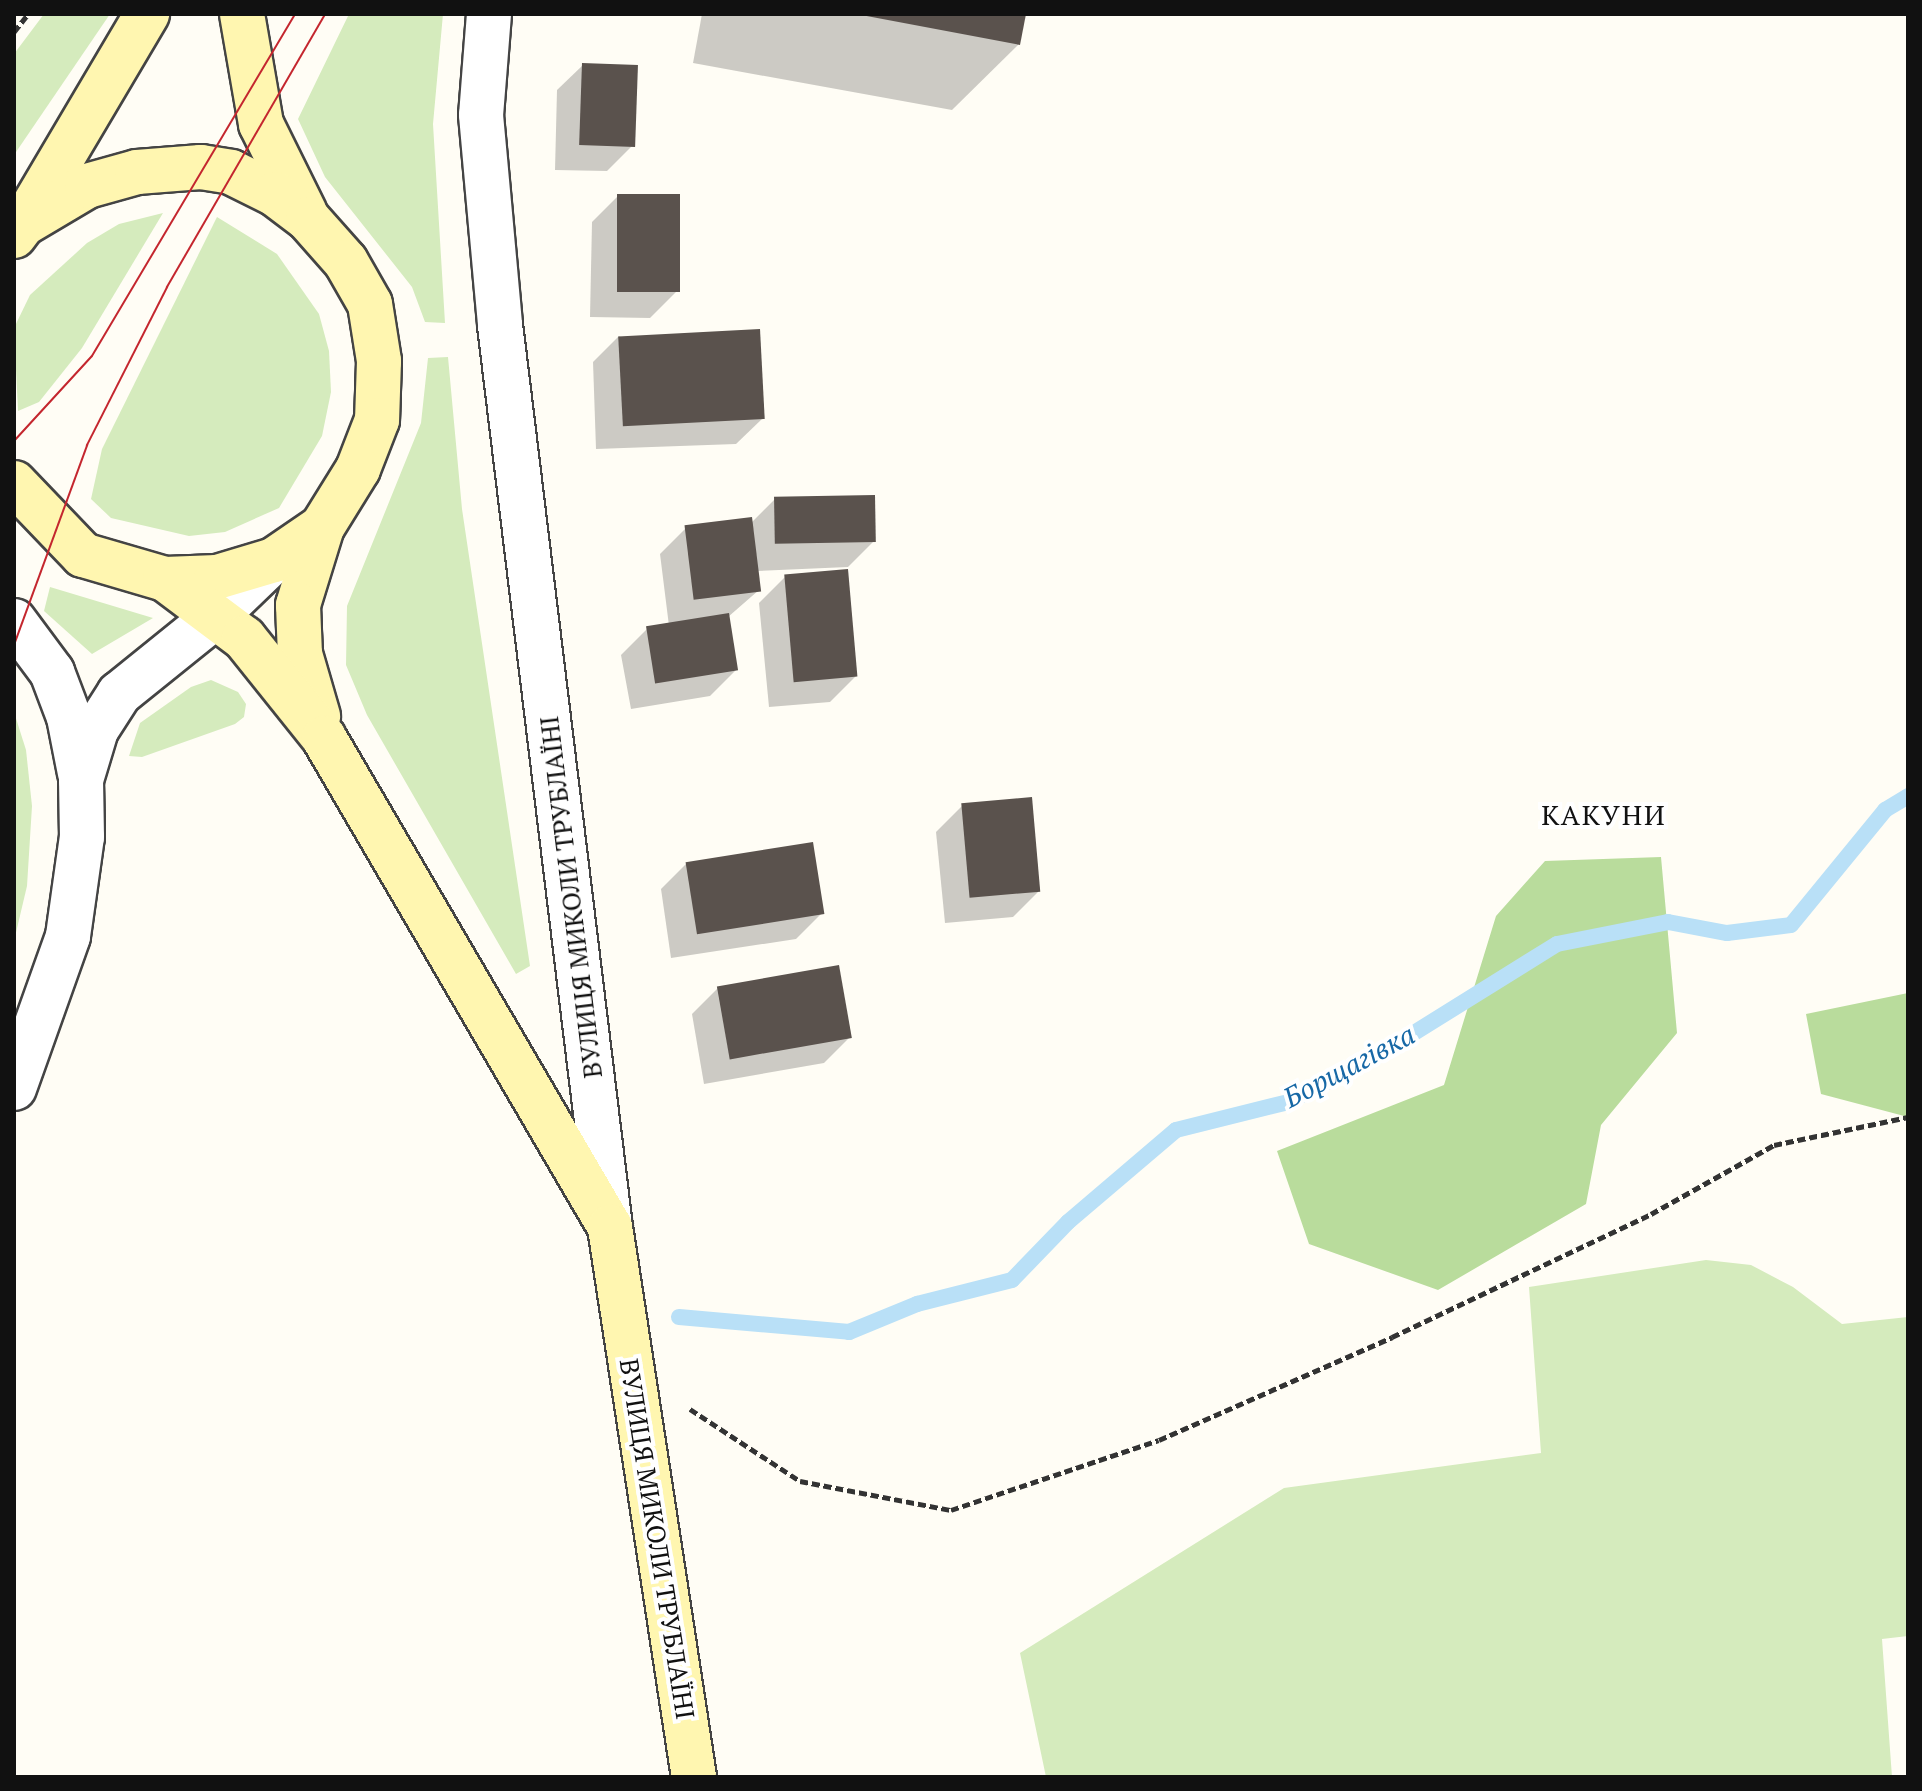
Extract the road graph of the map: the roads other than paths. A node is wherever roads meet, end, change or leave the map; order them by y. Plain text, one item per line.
1 (147, 14) edge
2 (242, 14) edge
3 (489, 14) edge
4 (308, 219) junction
5 (18, 230) edge
6 (14, 483) edge
7 (322, 527) junction
8 (274, 560) junction
9 (165, 579) junction
10 (217, 615) junction
11 (14, 621) edge
12 (324, 738) junction
13 (81, 780) junction
14 (14, 1088) edge
15 (610, 1227) junction
16 (694, 1777) edge

1 - 5 main road
2 - 4 main road
3 - 15 street, ВУЛИЦЯ МИКОЛИ ТРУБЛАЇНІ
4 - 5 main road
4 - 7 main road
6 - 9 main road
7 - 8 main road
7 - 12 main road
8 - 9 main road
8 - 10 street
9 - 10 main road
10 - 12 main road
10 - 13 street
11 - 13 street
12 - 15 main road
13 - 14 street
15 - 16 main road, ВУЛИЦЯ МИКОЛИ ТРУБЛАЇНІ

